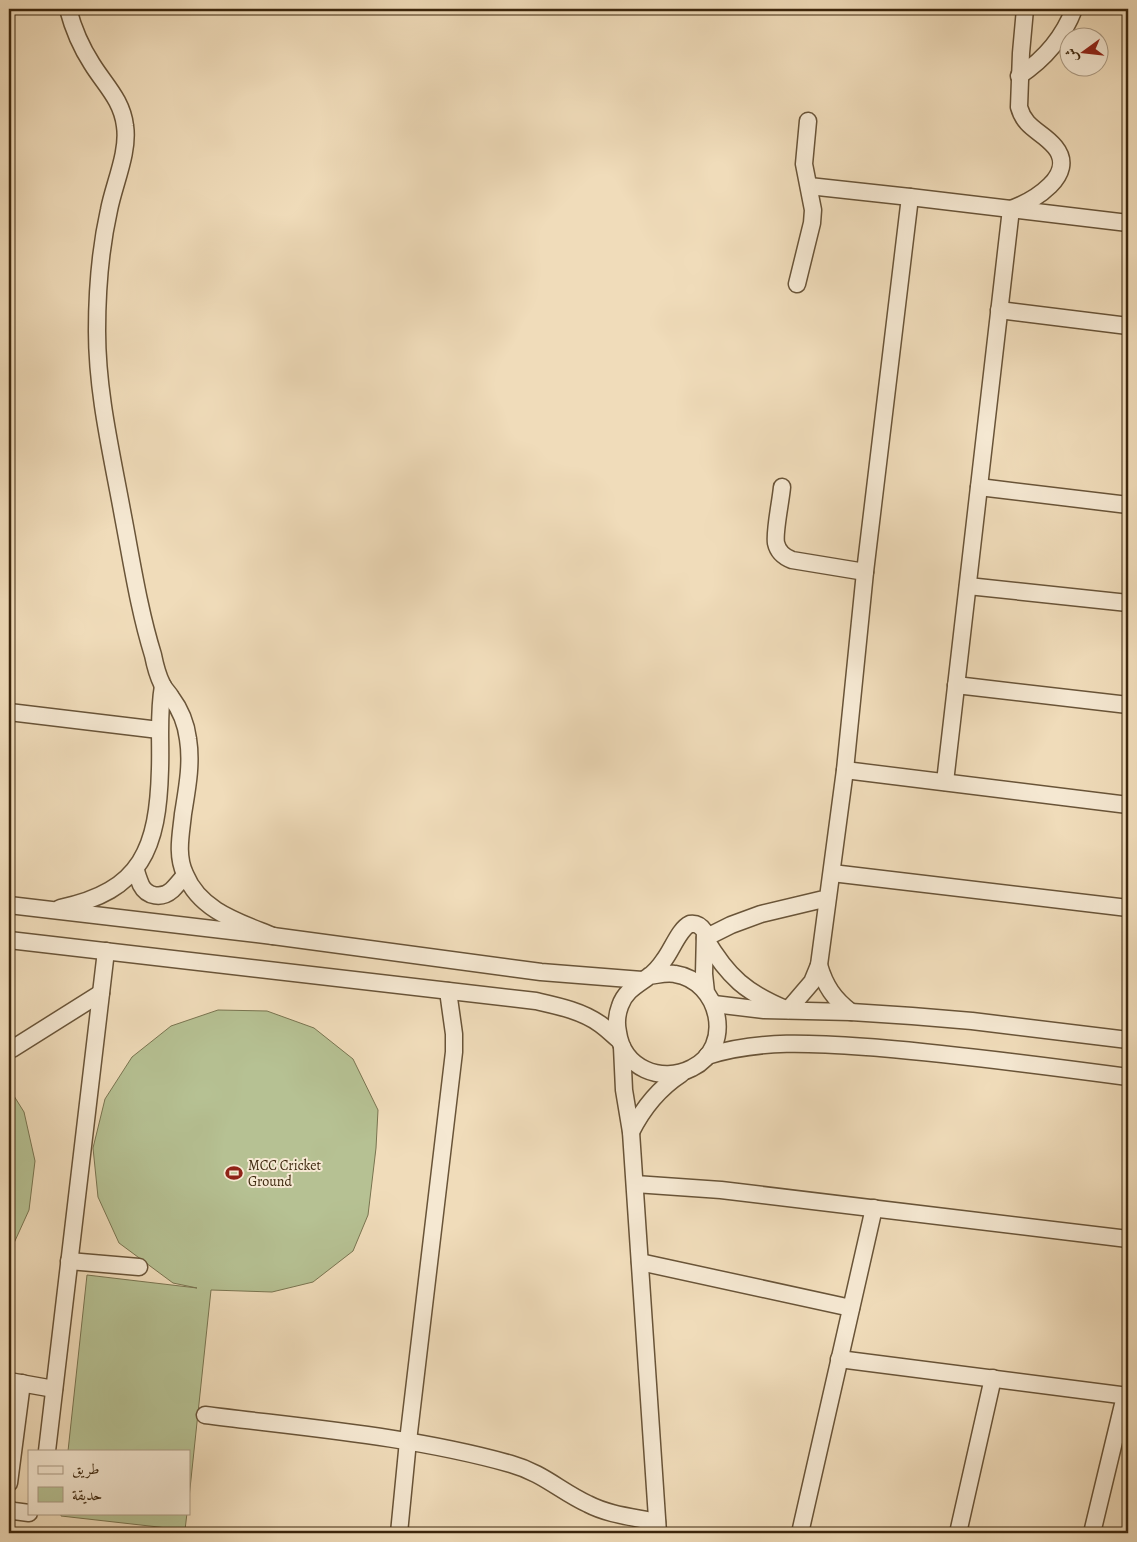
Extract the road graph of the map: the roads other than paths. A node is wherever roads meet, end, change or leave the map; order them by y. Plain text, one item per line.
1 (68, 9) edge
2 (1025, 9) edge
3 (1074, 9) edge
4 (1019, 76) junction
5 (808, 121) dead end
6 (809, 186) junction
7 (910, 197) junction
8 (1011, 209) junction
9 (1128, 223) edge
10 (797, 284) dead end
11 (999, 310) junction
12 (1128, 326) edge
13 (782, 487) dead end
14 (979, 487) junction
15 (1128, 505) edge
16 (866, 572) junction
17 (968, 586) junction
18 (1128, 603) edge
19 (956, 685) junction
20 (162, 686) junction
21 (1128, 705) edge
22 (9, 712) edge
23 (159, 730) junction
24 (845, 770) junction
25 (945, 782) junction
26 (1128, 805) edge
27 (136, 870) junction
28 (832, 873) junction
29 (185, 875) junction
30 (828, 898) junction
31 (9, 905) edge
32 (1128, 908) edge
33 (44, 910) junction
34 (273, 936) junction
35 (705, 938) junction
36 (9, 940) edge
37 (106, 951) junction
38 (820, 965) junction
39 (646, 978) junction
40 (448, 991) junction
41 (101, 993) junction
42 (710, 998) junction
43 (788, 1010) junction
44 (851, 1012) junction
45 (1128, 1040) edge
46 (620, 1044) junction
47 (12, 1050) dead end
48 (707, 1056) junction
49 (683, 1073) junction
50 (1128, 1077) edge
51 (631, 1132) junction
52 (635, 1184) junction
53 (874, 1208) junction
54 (1128, 1239) edge
55 (69, 1261) junction
56 (640, 1262) junction
57 (140, 1267) dead end
58 (851, 1308) junction
59 (839, 1359) junction
60 (993, 1378) junction
61 (15, 1382) edge
62 (54, 1389) junction
63 (1126, 1396) edge
64 (205, 1415) dead end
65 (408, 1440) junction
66 (47, 1450) edge
67 (9, 1483) edge
68 (9, 1508) edge
69 (28, 1513) edge
70 (657, 1528) edge
71 (399, 1533) edge
72 (800, 1533) edge
73 (958, 1533) edge
74 (1092, 1533) edge

1 - 20 street
2 - 4 street
3 - 4 street
4 - 8 street
5 - 6 street
6 - 7 street
6 - 10 street
7 - 8 street
7 - 16 street
8 - 9 street
8 - 11 street
11 - 12 street
11 - 14 street
13 - 16 street
14 - 15 street
14 - 17 street
16 - 24 street
17 - 18 street
17 - 19 street
19 - 21 street
19 - 25 street
20 - 23 street
20 - 29 street
22 - 23 street
23 - 27 street
24 - 25 street
24 - 28 street
25 - 26 street
27 - 29 street
27 - 33 street
28 - 30 street
28 - 32 street
29 - 34 street
30 - 35 street
30 - 38 street
31 - 33 street
33 - 34 street
34 - 39 street
35 - 39 street
35 - 42 street
35 - 43 street
36 - 37 street
37 - 40 street
37 - 41 street
38 - 43 street
38 - 44 street
39 - 42 street
39 - 46 street
40 - 46 street
40 - 65 street
41 - 47 street
41 - 55 street
42 - 43 street
42 - 48 street
43 - 44 street
44 - 45 street
46 - 49 street
46 - 51 street
48 - 49 street
48 - 50 street
49 - 51 street
51 - 52 street
52 - 53 street
52 - 56 street
53 - 54 street
53 - 58 street
55 - 57 street
55 - 62 street
56 - 58 street
56 - 70 street
58 - 59 street
59 - 60 street
59 - 72 street
60 - 63 street
60 - 73 street
61 - 62 street
61 - 67 street
62 - 66 street
63 - 74 street
64 - 65 street
65 - 70 street
65 - 71 street
68 - 69 street

